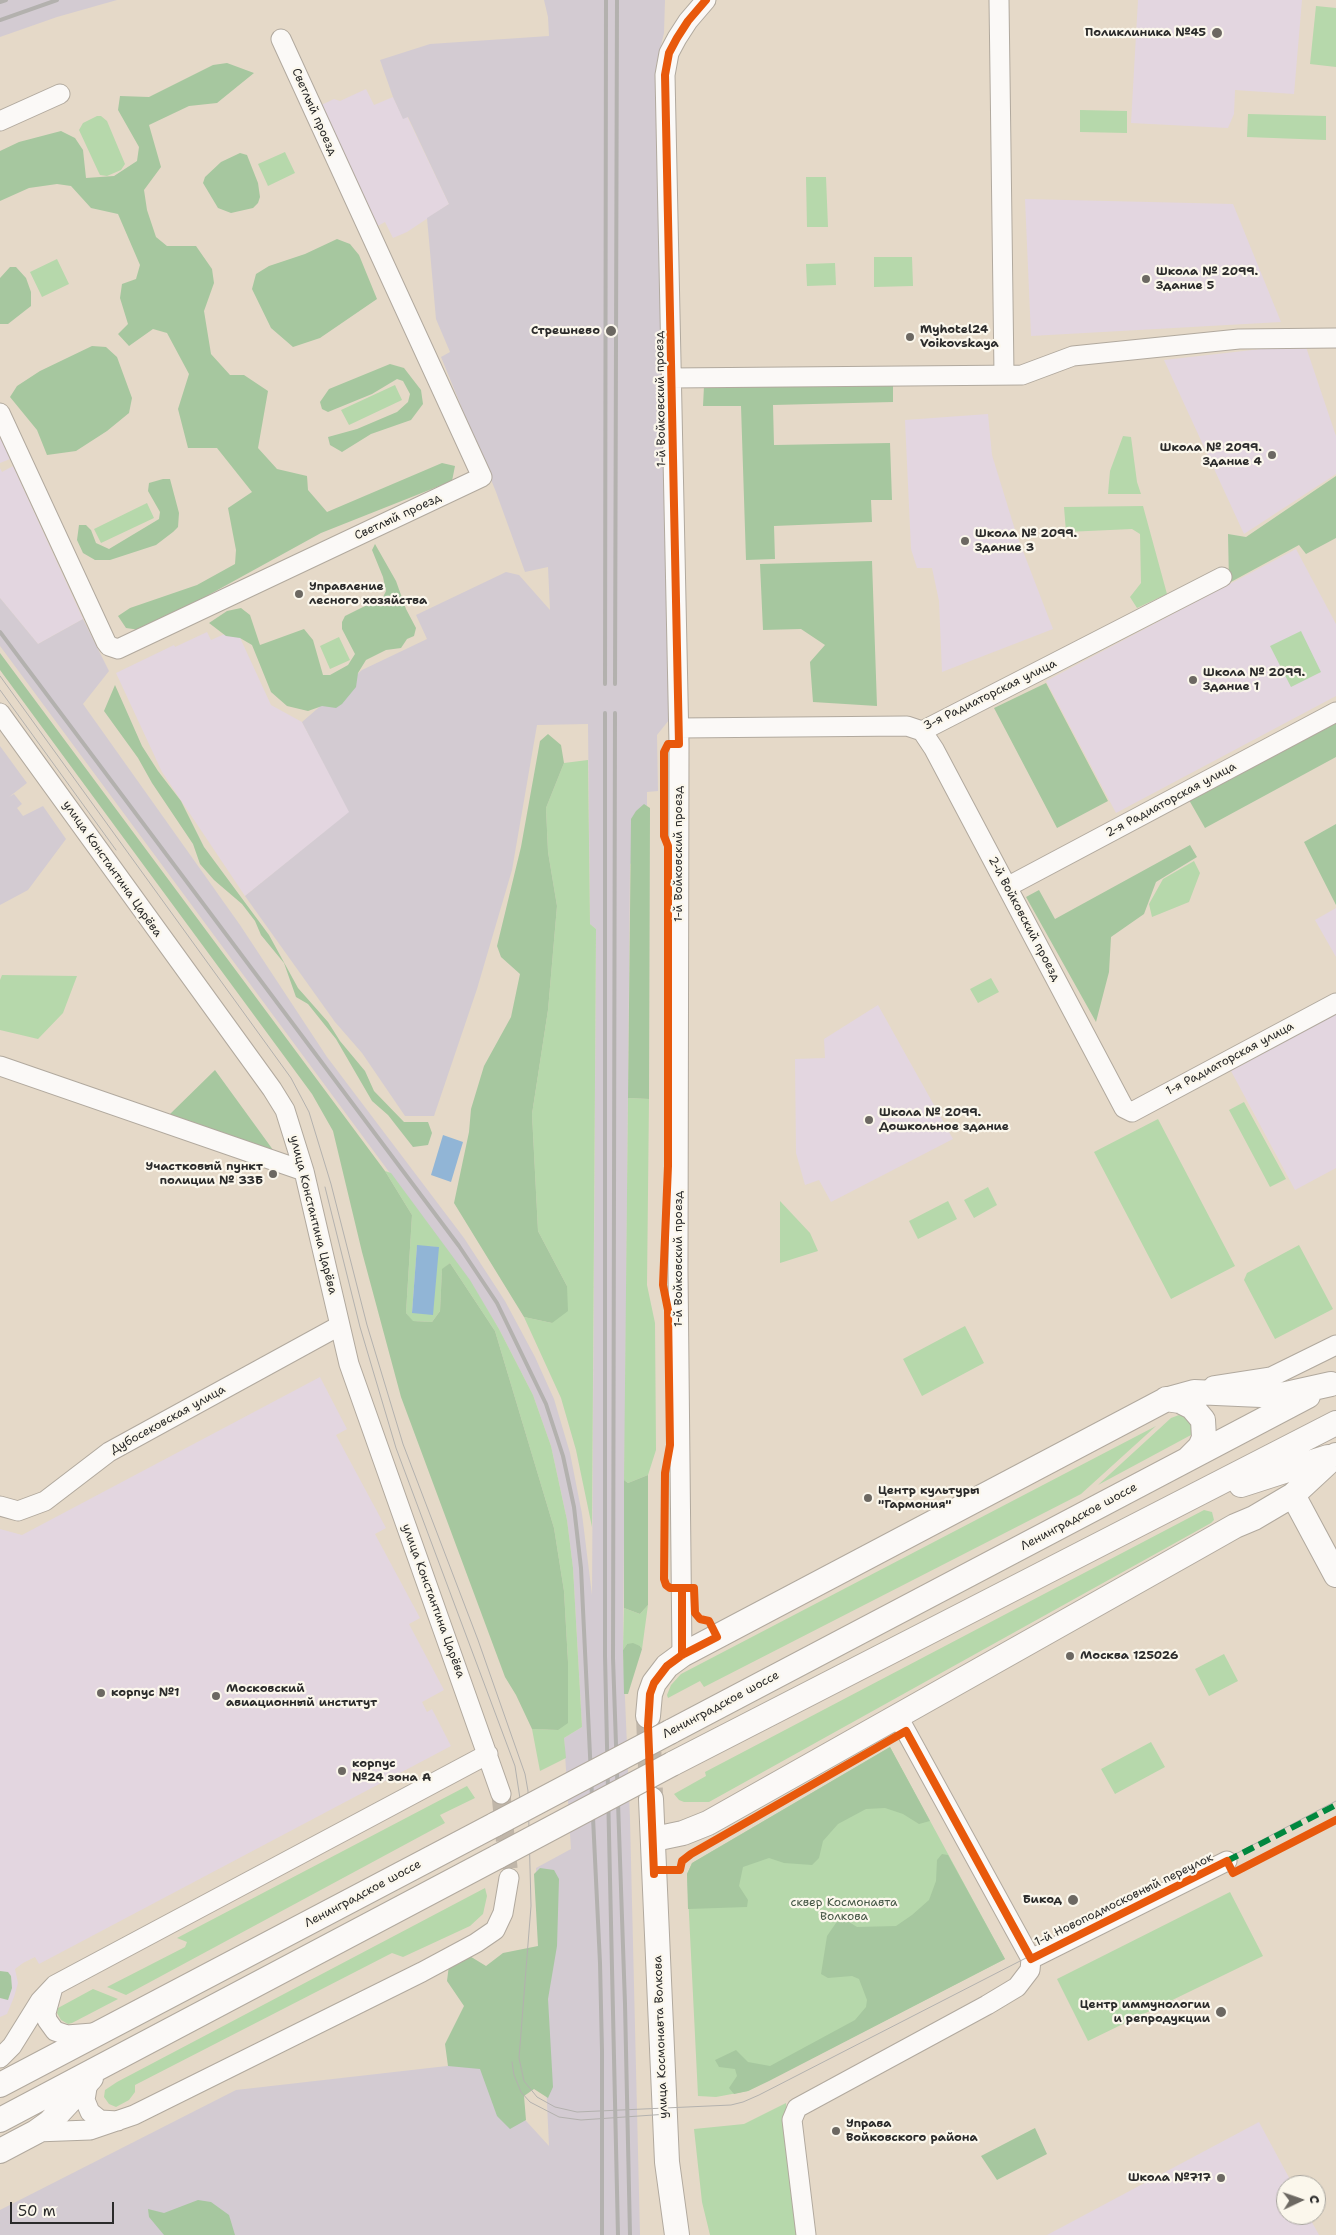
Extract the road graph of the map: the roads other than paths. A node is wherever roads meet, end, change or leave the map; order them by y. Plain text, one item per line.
1 (706, 0) edge
2 (999, 0) edge
3 (281, 39) dead end
4 (60, 94) dead end
5 (0, 121) edge
6 (1336, 338) edge
7 (1004, 374) junction
8 (671, 378) junction
9 (0, 413) edge
10 (1222, 576) dead end
11 (1336, 712) edge
12 (0, 713) edge
13 (679, 728) junction
14 (922, 731) junction
15 (1007, 887) junction
16 (1336, 1003) edge
17 (0, 1066) edge
18 (1124, 1108) joint
19 (304, 1171) junction
20 (339, 1326) junction
21 (1336, 1345) edge
22 (1333, 1383) edge
23 (1194, 1392) junction
24 (1166, 1399) junction
25 (1336, 1423) edge
26 (1336, 1454) edge
27 (1188, 1459) junction
28 (1230, 1488) junction
29 (1293, 1494) junction
30 (1196, 1496) junction
31 (0, 1506) edge
32 (1235, 1526) junction
33 (1336, 1575) edge
34 (682, 1655) junction
35 (897, 1715) junction
36 (648, 1716) tunnel mouth
37 (488, 1754) junction
38 (501, 1794) tunnel mouth
39 (651, 1799) tunnel mouth
40 (653, 1838) junction
41 (1228, 1861) dead end
42 (508, 1878) tunnel mouth
43 (1031, 1959) junction
44 (55, 1985) junction
45 (101, 2032) junction
46 (0, 2058) edge
47 (95, 2074) junction
48 (0, 2085) edge
49 (124, 2119) junction
50 (0, 2120) edge
51 (36, 2132) junction
52 (0, 2151) edge
53 (677, 2235) edge
54 (806, 2235) edge

1 - 8 street, 1-й Войковский проезд
2 - 7 street
3 - 9 street, Светлый проезд
4 - 5 street
6 - 7 street
7 - 8 street
8 - 13 street, 1-й Войковский проезд
10 - 14 street, 3-я Радиаторская улица
11 - 15 street, 2-я Радиаторская улица
12 - 19 street, улица Константина Царёва
13 - 14 street, 3-я Радиаторская улица
13 - 34 street, 1-й Войковский проезд
14 - 15 street, 2-й Войковский проезд
15 - 18 street, 2-й Войковский проезд
16 - 18 street, 1-я Радиаторская улица
17 - 19 street
19 - 20 street, улица Константина Царёва
20 - 31 street, Дубосековская улица
20 - 37 street, улица Константина Царёва
21 - 23 street
22 - 23 main road
22 - 27 main road, Ленинградское шоссе
23 - 24 main road
24 - 27 main road
24 - 34 main road
25 - 30 main road
26 - 28 main road
26 - 29 main road
27 - 45 main road, Ленинградское шоссе, bridge
28 - 30 main road
28 - 32 main road
29 - 32 main road
29 - 33 main road
30 - 47 main road, bridge
32 - 35 main road
34 - 36 main road
35 - 40 main road
35 - 43 street
37 - 38 street, улица Константина Царёва
37 - 44 street
39 - 40 main road, улица Космонавта Волкова
40 - 53 main road, улица Космонавта Волкова
41 - 43 street, 1-й Новоподмосковный переулок
42 - 49 street
43 - 54 street, 1-й Новоподмосковный переулок
44 - 45 street
44 - 46 street
45 - 48 main road, Ленинградское шоссе
47 - 49 street
47 - 50 main road
47 - 51 main road
49 - 51 street
51 - 52 main road

